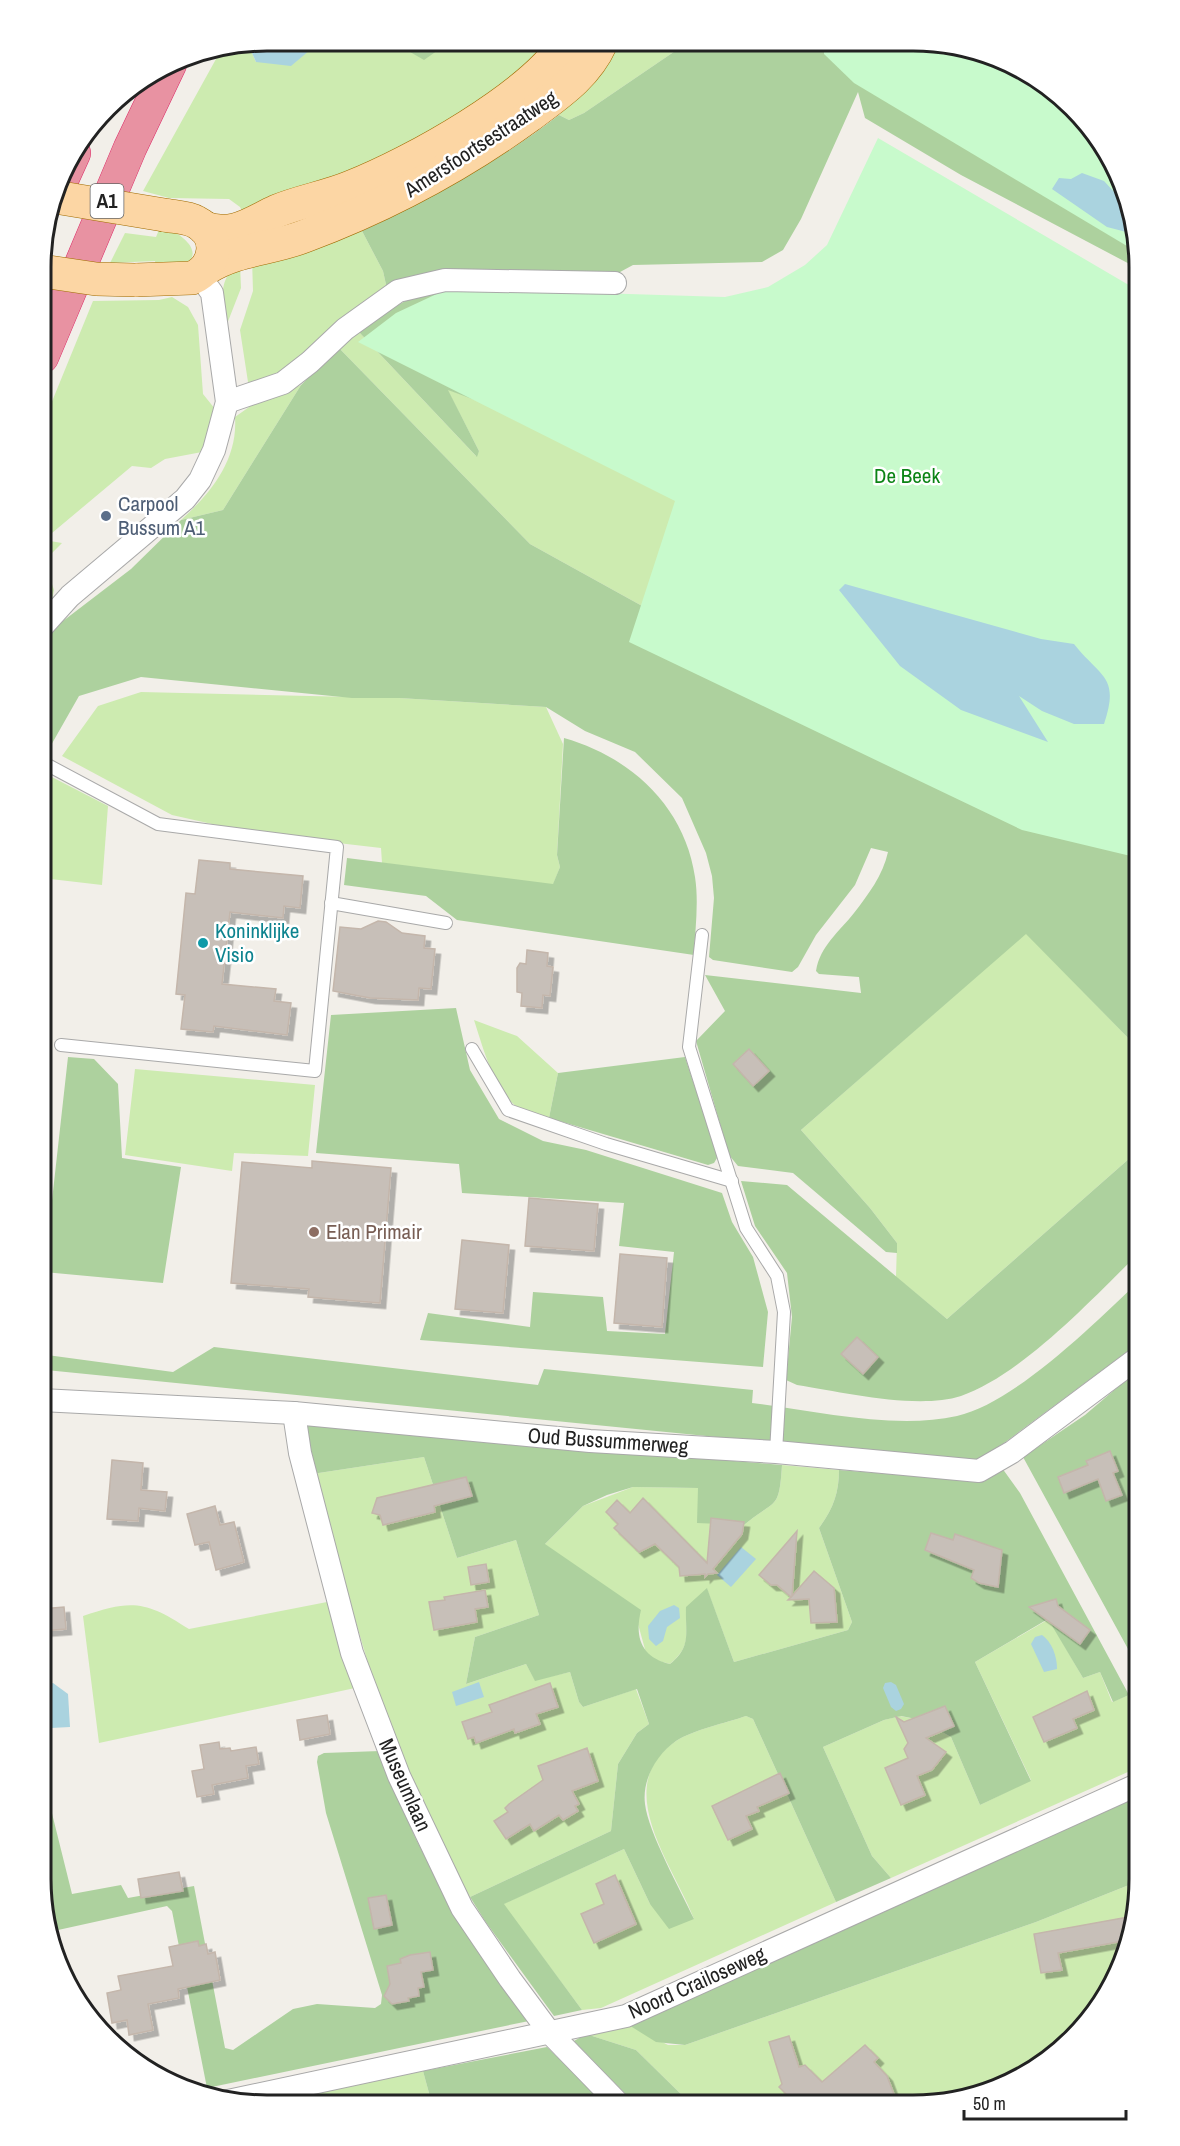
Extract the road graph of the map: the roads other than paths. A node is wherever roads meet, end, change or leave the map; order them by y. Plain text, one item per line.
1 (560, 51) edge
2 (598, 51) edge
3 (164, 77) edge
4 (62, 197) edge
5 (204, 228) junction
6 (203, 271) junction
7 (51, 272) edge
8 (615, 283) dead end
9 (51, 335) edge
10 (227, 402) junction
11 (51, 617) edge
12 (51, 767) edge
13 (331, 903) junction
14 (446, 923) dead end
15 (702, 934) dead end
16 (61, 1045) dead end
17 (472, 1049) dead end
18 (732, 1181) junction
19 (1129, 1364) edge
20 (51, 1401) edge
21 (294, 1413) junction
22 (776, 1452) junction
23 (1129, 1789) edge
24 (550, 2033) junction
25 (292, 2095) edge
26 (610, 2095) edge

1 - 5 main road, Amersfoortsestraatweg
2 - 6 main road, Amersfoortsestraatweg
3 - 9 highway, A1
4 - 5 main road, Amersfoortsestraatweg, bridge
5 - 6 main road
6 - 7 main road, Amersfoortsestraatweg, bridge
6 - 10 street
8 - 10 street
10 - 11 street
12 - 13 lane
13 - 14 lane
13 - 16 lane
15 - 18 lane
17 - 18 lane
18 - 22 lane
19 - 22 street, Oud Bussummerweg
20 - 21 street, Oud Bussummerweg
21 - 22 street, Oud Bussummerweg
21 - 24 street, Museumlaan
23 - 24 street, Noord Crailoseweg
24 - 25 street, Noord Crailoseweg
24 - 26 street, Museumlaan

